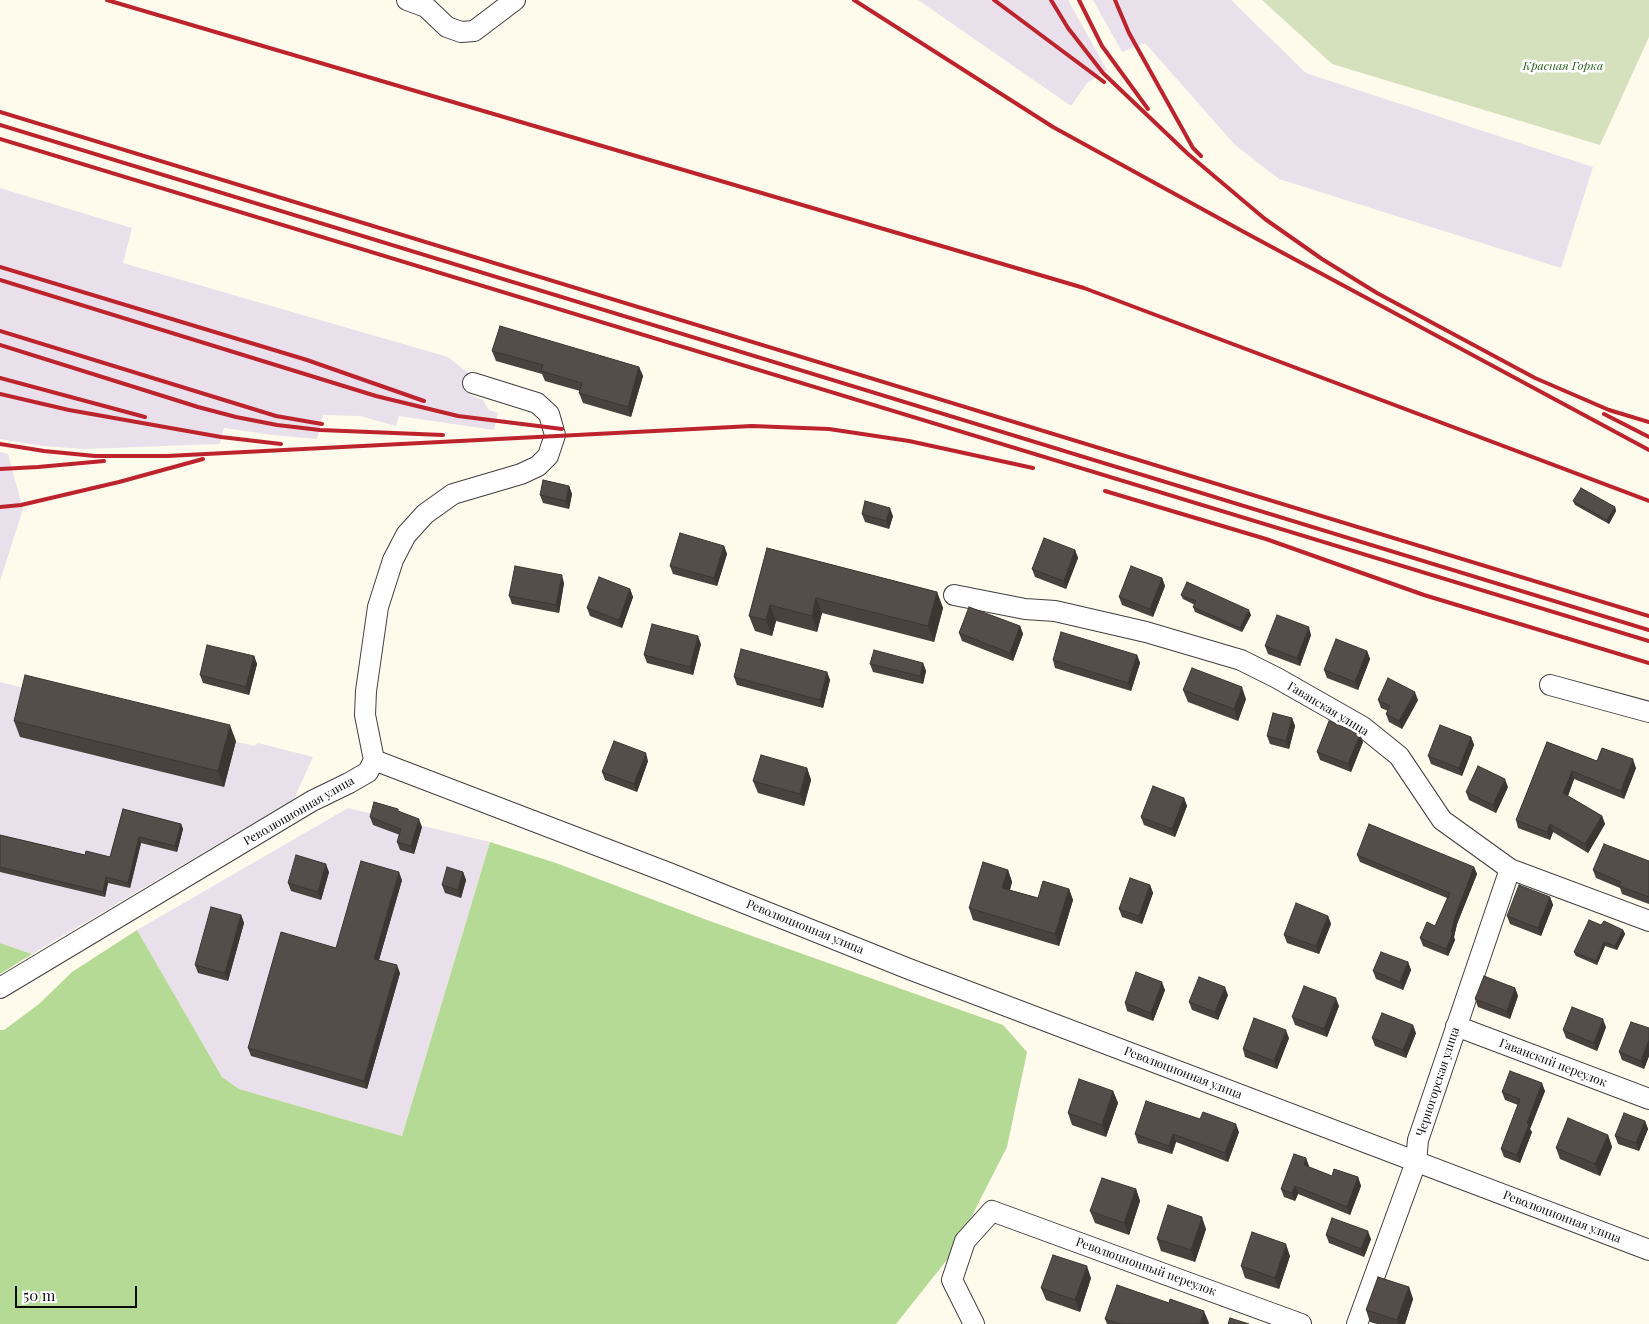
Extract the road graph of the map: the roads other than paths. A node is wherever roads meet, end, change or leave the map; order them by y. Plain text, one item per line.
1 (407, 0) edge
2 (514, 0) edge
3 (473, 383) dead end
4 (954, 595) dead end
5 (1550, 685) dead end
6 (1649, 712) edge
7 (374, 760) junction
8 (1510, 869) junction
9 (1649, 921) edge
10 (0, 988) edge
11 (1456, 1026) junction
12 (1649, 1099) edge
13 (1416, 1162) junction
14 (1649, 1250) edge
15 (974, 1324) edge
16 (1301, 1324) edge
17 (1357, 1324) edge

1 - 2 street
3 - 7 street
4 - 8 street, Гаванская улица
5 - 6 street
7 - 10 street, Революционная улица
7 - 13 street, Революционная улица
8 - 9 street, Гаванская улица
8 - 11 street, Черногорская улица
11 - 12 street, Гаванский переулок
11 - 13 street, Черногорская улица
13 - 14 street, Революционная улица
13 - 17 street, Черногорская улица
15 - 16 street, Революционный переулок

